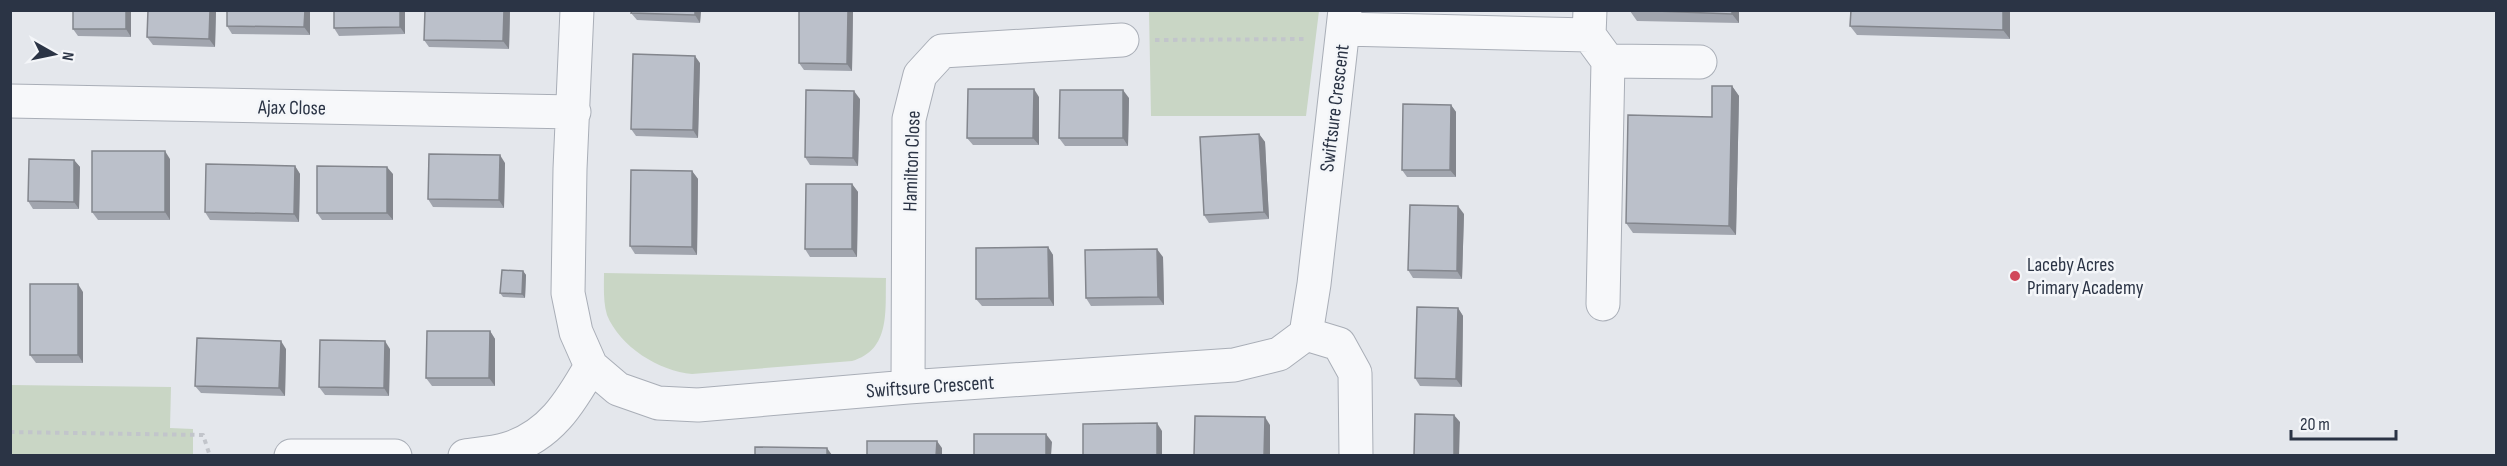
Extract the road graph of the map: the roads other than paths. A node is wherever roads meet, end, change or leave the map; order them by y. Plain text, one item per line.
1 (577, 10) edge
2 (1344, 20) edge
3 (1590, 23) edge
4 (1122, 40) road end
5 (1608, 61) junction
6 (1700, 62) dead end
7 (10, 101) edge
8 (574, 112) junction
9 (1602, 304) dead end
10 (1306, 334) junction
11 (591, 366) junction
12 (908, 387) junction
13 (291, 456) edge
14 (395, 456) edge
15 (465, 456) edge
16 (1356, 456) edge

1 - 8 street, Swiftsure Crescent
2 - 3 street
2 - 10 street, Swiftsure Crescent
3 - 5 street
4 - 12 street, Hamilton Close
5 - 6 street
5 - 9 street
7 - 8 street, Ajax Close
8 - 11 street, Swiftsure Crescent
10 - 12 street, Swiftsure Crescent
10 - 16 street
11 - 12 street, Swiftsure Crescent
11 - 15 street
13 - 14 street

